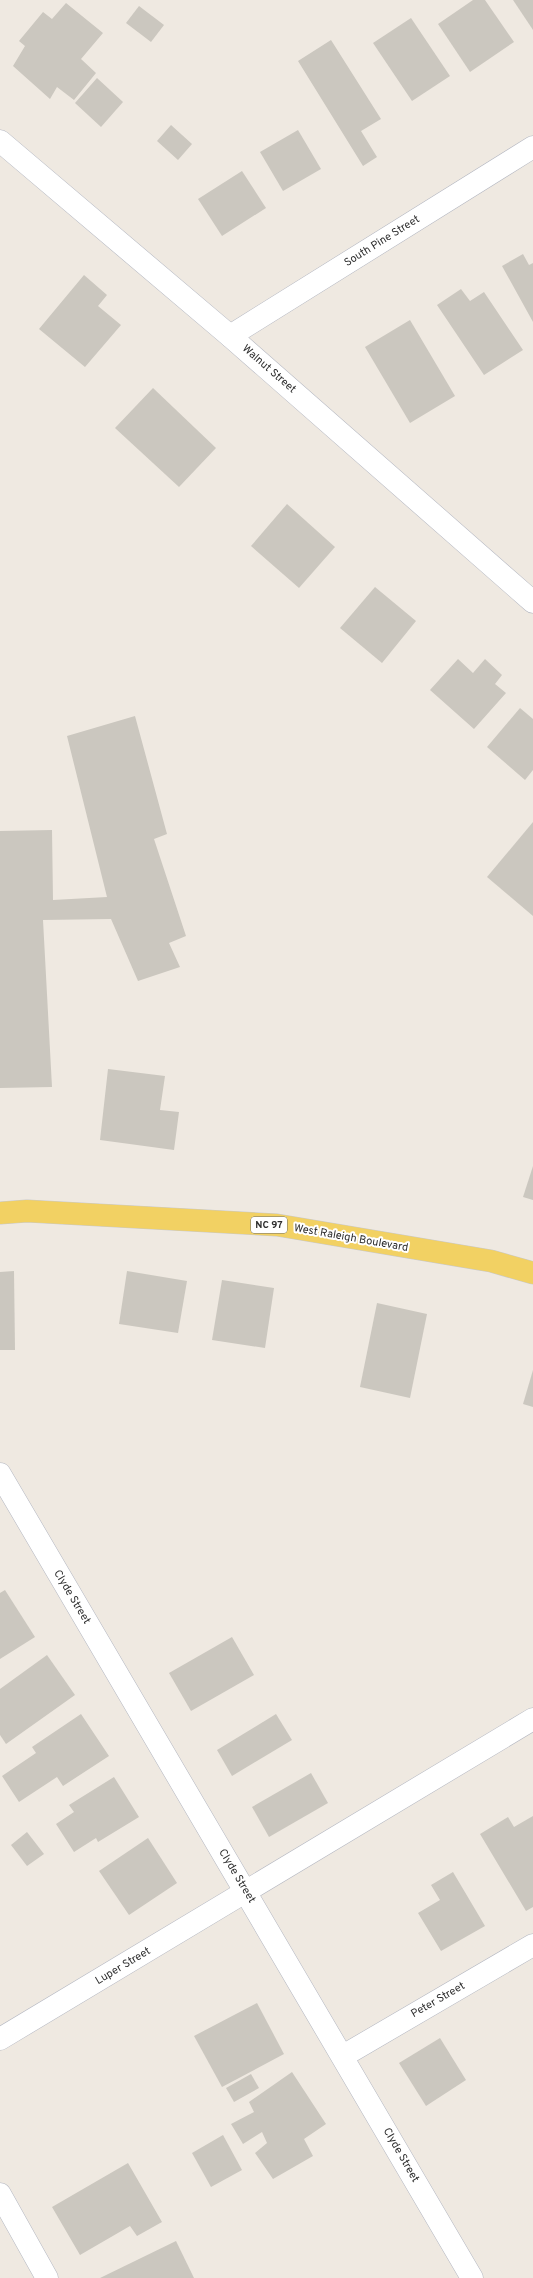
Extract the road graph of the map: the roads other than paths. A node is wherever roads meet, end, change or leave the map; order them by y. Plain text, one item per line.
1 (0, 141) edge
2 (533, 147) edge
3 (230, 336) junction
4 (533, 602) edge
5 (0, 1213) edge
6 (533, 1273) edge
7 (0, 1474) edge
8 (533, 1719) edge
9 (246, 1892) junction
10 (533, 1945) edge
11 (0, 2039) edge
12 (343, 2056) junction
13 (0, 2194) edge
14 (47, 2278) edge
15 (472, 2278) edge

1 - 3 street, Walnut Street
2 - 3 street, South Pine Street
3 - 4 street, Walnut Street
5 - 6 main road, West Raleigh Boulevard / NC 97
7 - 9 street, Clyde Street
8 - 9 street, Luper Street
9 - 11 street, Luper Street
9 - 12 street, Clyde Street
10 - 12 street, Peter Street
12 - 15 street, Clyde Street
13 - 14 street

